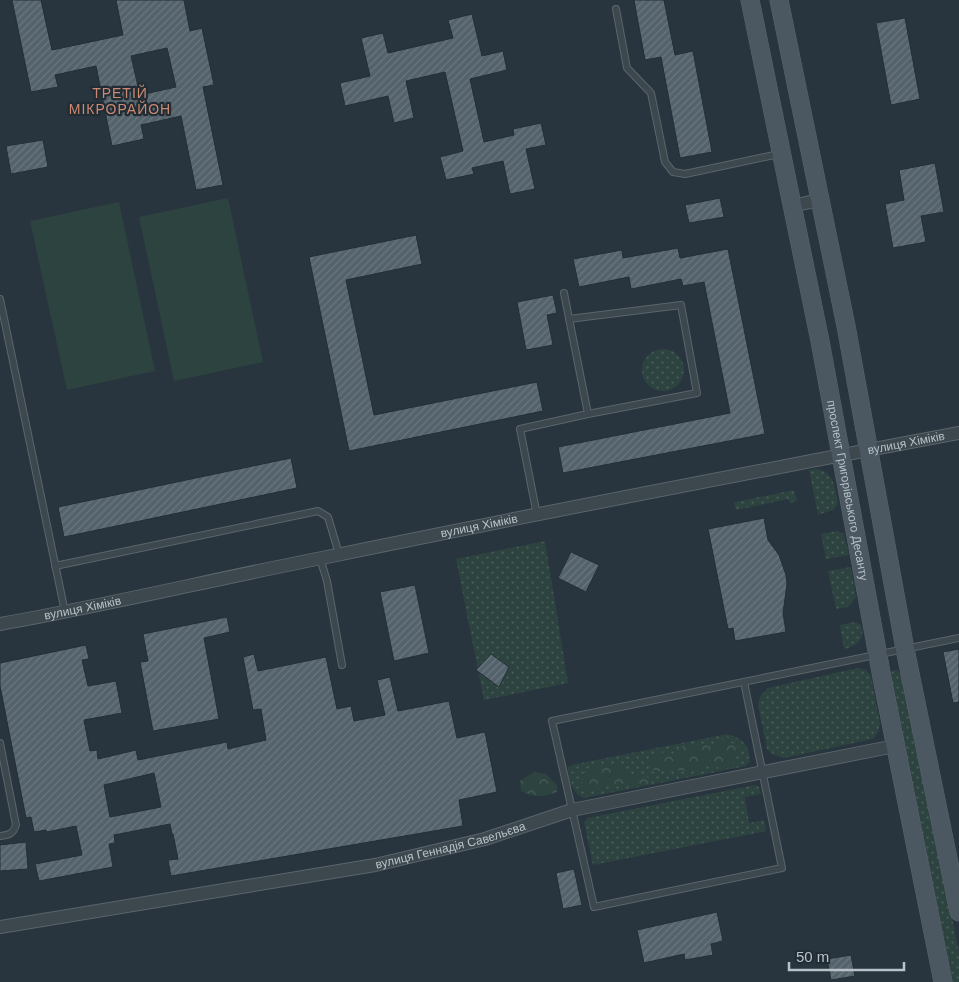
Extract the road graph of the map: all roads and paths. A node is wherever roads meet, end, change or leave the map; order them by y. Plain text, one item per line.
1 (750, 0) edge
2 (779, 0) edge
3 (616, 9) dead end
4 (780, 154) junction
5 (819, 200) junction
6 (792, 206) junction
7 (564, 293) dead end
8 (0, 299) edge
9 (569, 319) junction
10 (588, 414) junction
11 (959, 433) edge
12 (868, 450) junction
13 (840, 456) junction
14 (537, 515) junction
15 (339, 554) junction
16 (320, 558) junction
17 (55, 566) junction
18 (65, 612) junction
19 (0, 624) edge
20 (959, 638) edge
21 (905, 649) junction
22 (878, 654) junction
23 (342, 665) dead end
24 (744, 682) junction
25 (0, 743) edge
26 (895, 746) junction
27 (763, 772) junction
28 (572, 810) junction
29 (0, 836) edge
30 (959, 912) edge
31 (0, 926) edge
32 (943, 982) edge

1 - 4 street, проспект Григорівського Десанту
2 - 5 street
3 - 4 lane
4 - 6 street, проспект Григорівського Десанту
5 - 6 street
5 - 12 street
6 - 13 street, проспект Григорівського Десанту
7 - 9 lane
8 - 17 lane
9 - 10 lane
9 - 10 lane
10 - 14 lane
11 - 12 street, вулиця Хіміків
12 - 13 street, вулиця Хіміків
12 - 21 street
13 - 14 street, вулиця Хіміків
13 - 22 street, проспект Григорівського Десанту
14 - 15 street, вулиця Хіміків
15 - 16 street, вулиця Хіміків
15 - 17 lane
16 - 18 street, вулиця Хіміків
16 - 23 lane
17 - 18 lane
18 - 19 street, вулиця Хіміків
20 - 21 lane
21 - 22 lane
21 - 30 street
22 - 24 lane
22 - 26 street, проспект Григорівського Десанту
24 - 27 lane
24 - 28 lane
25 - 29 lane
26 - 27 street, вулиця Геннадія Савельєва
26 - 32 street, проспект Григорівського Десанту
27 - 28 street, вулиця Геннадія Савельєва
27 - 28 lane
28 - 31 street, вулиця Геннадія Савельєва

